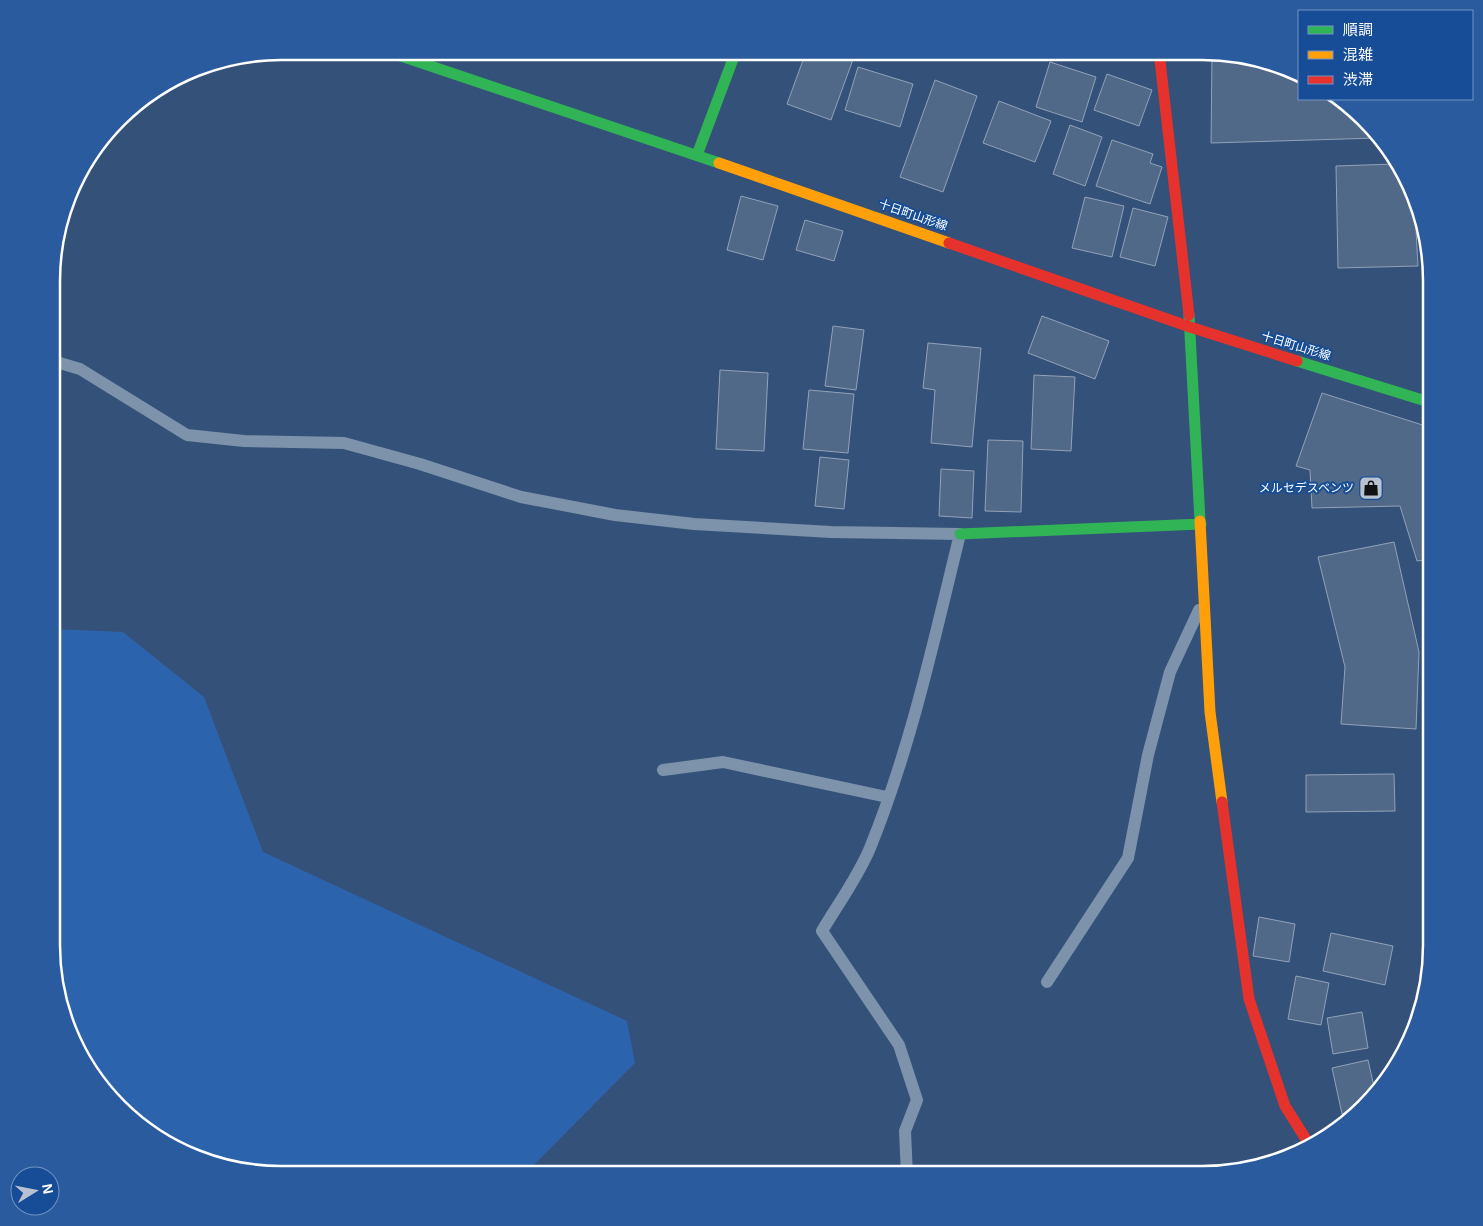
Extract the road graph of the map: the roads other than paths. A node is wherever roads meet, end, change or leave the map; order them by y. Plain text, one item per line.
1 (413, 60) edge
2 (733, 60) edge
3 (1160, 60) edge
4 (697, 154) junction
5 (1190, 327) junction
6 (60, 363) edge
7 (1423, 400) edge
8 (1201, 524) junction
9 (960, 534) junction
10 (1205, 599) junction
11 (662, 770) dead end
12 (887, 798) junction
13 (1047, 982) dead end
14 (1306, 1139) edge
15 (907, 1166) edge

1 - 4 street, 十日町山形線
2 - 4 street
3 - 5 street
4 - 5 street, 十日町山形線
5 - 7 street, 十日町山形線
5 - 8 street
6 - 9 lane
8 - 9 street
8 - 10 street
9 - 12 lane
10 - 13 lane
10 - 14 street
11 - 12 lane
12 - 15 lane

